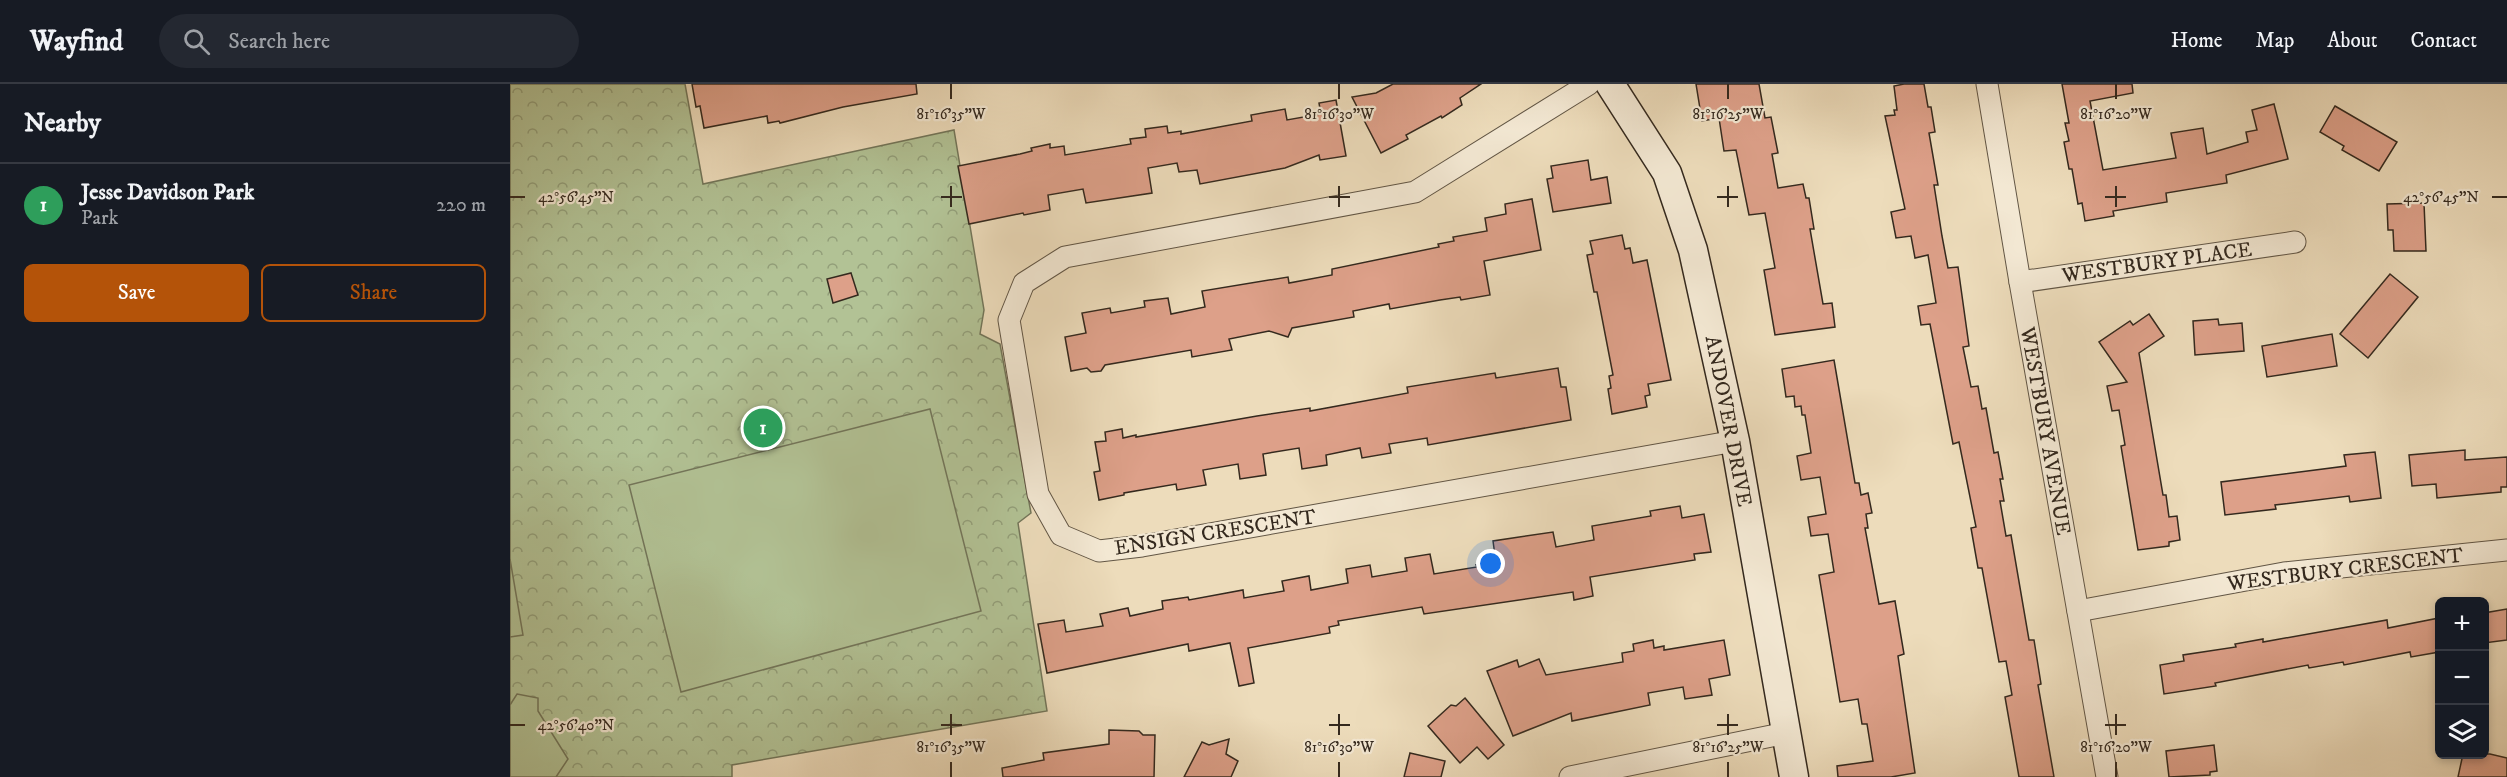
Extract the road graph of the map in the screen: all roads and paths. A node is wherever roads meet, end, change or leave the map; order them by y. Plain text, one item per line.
1 (1588, 84) edge
2 (1611, 84) edge
3 (1988, 84) edge
4 (2295, 242) dead end
5 (2020, 282) junction
6 (1735, 441) junction
7 (2507, 550) edge
8 (2078, 611) junction
9 (1786, 734) junction
10 (1570, 777) edge
11 (1794, 777) edge
12 (2107, 777) edge

1 - 6 street, ENSIGN CRESCENT
2 - 6 street, ANDOVER DRIVE
3 - 5 street, WESTBURY AVENUE
4 - 5 street, WESTBURY PLACE
5 - 8 street, WESTBURY AVENUE
6 - 9 street, ANDOVER DRIVE
7 - 8 street, WESTBURY CRESCENT
8 - 12 street, WESTBURY AVENUE
9 - 10 street
9 - 11 street, ANDOVER DRIVE

